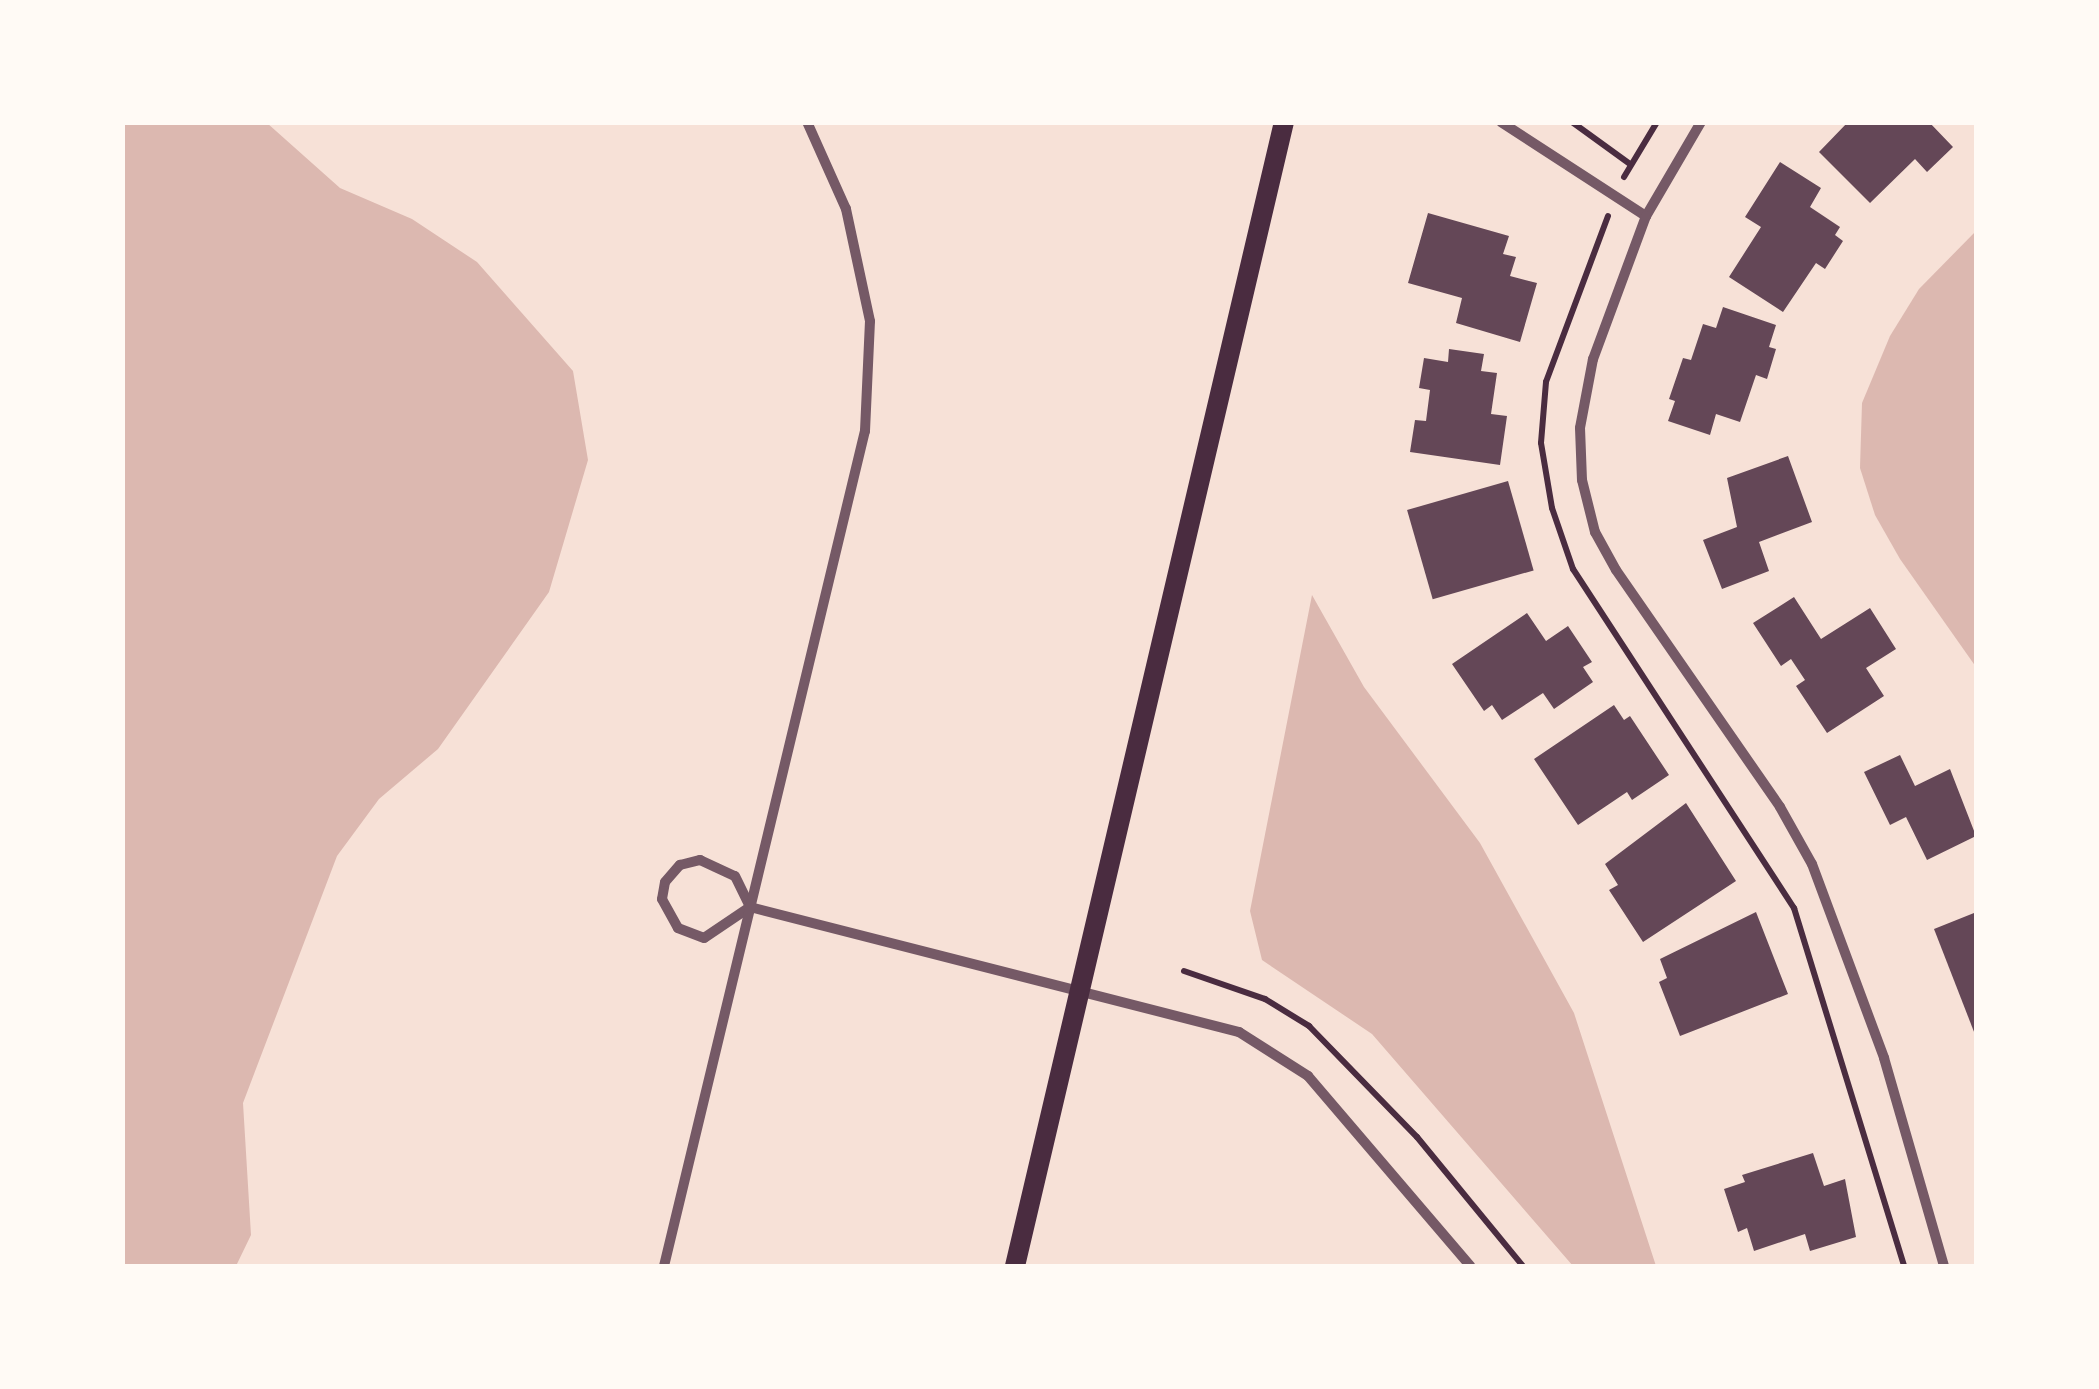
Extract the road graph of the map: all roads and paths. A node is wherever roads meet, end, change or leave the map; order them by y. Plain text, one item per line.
1 (807, 122) edge
2 (1284, 122) edge
3 (1501, 122) edge
4 (1572, 122) edge
5 (1658, 122) edge
6 (1701, 122) edge
7 (1646, 216) junction
8 (750, 906) junction
9 (1184, 972) dead end
10 (1080, 989) junction
11 (664, 1266) edge
12 (1015, 1266) edge
13 (1470, 1266) edge
14 (1524, 1266) edge
15 (1944, 1266) edge

1 - 8 street
2 - 10 main road
3 - 7 street
4 - 5 path
6 - 7 street
7 - 15 street
8 - 8 street
8 - 10 street
8 - 11 street
9 - 14 path
10 - 12 main road
10 - 13 street

